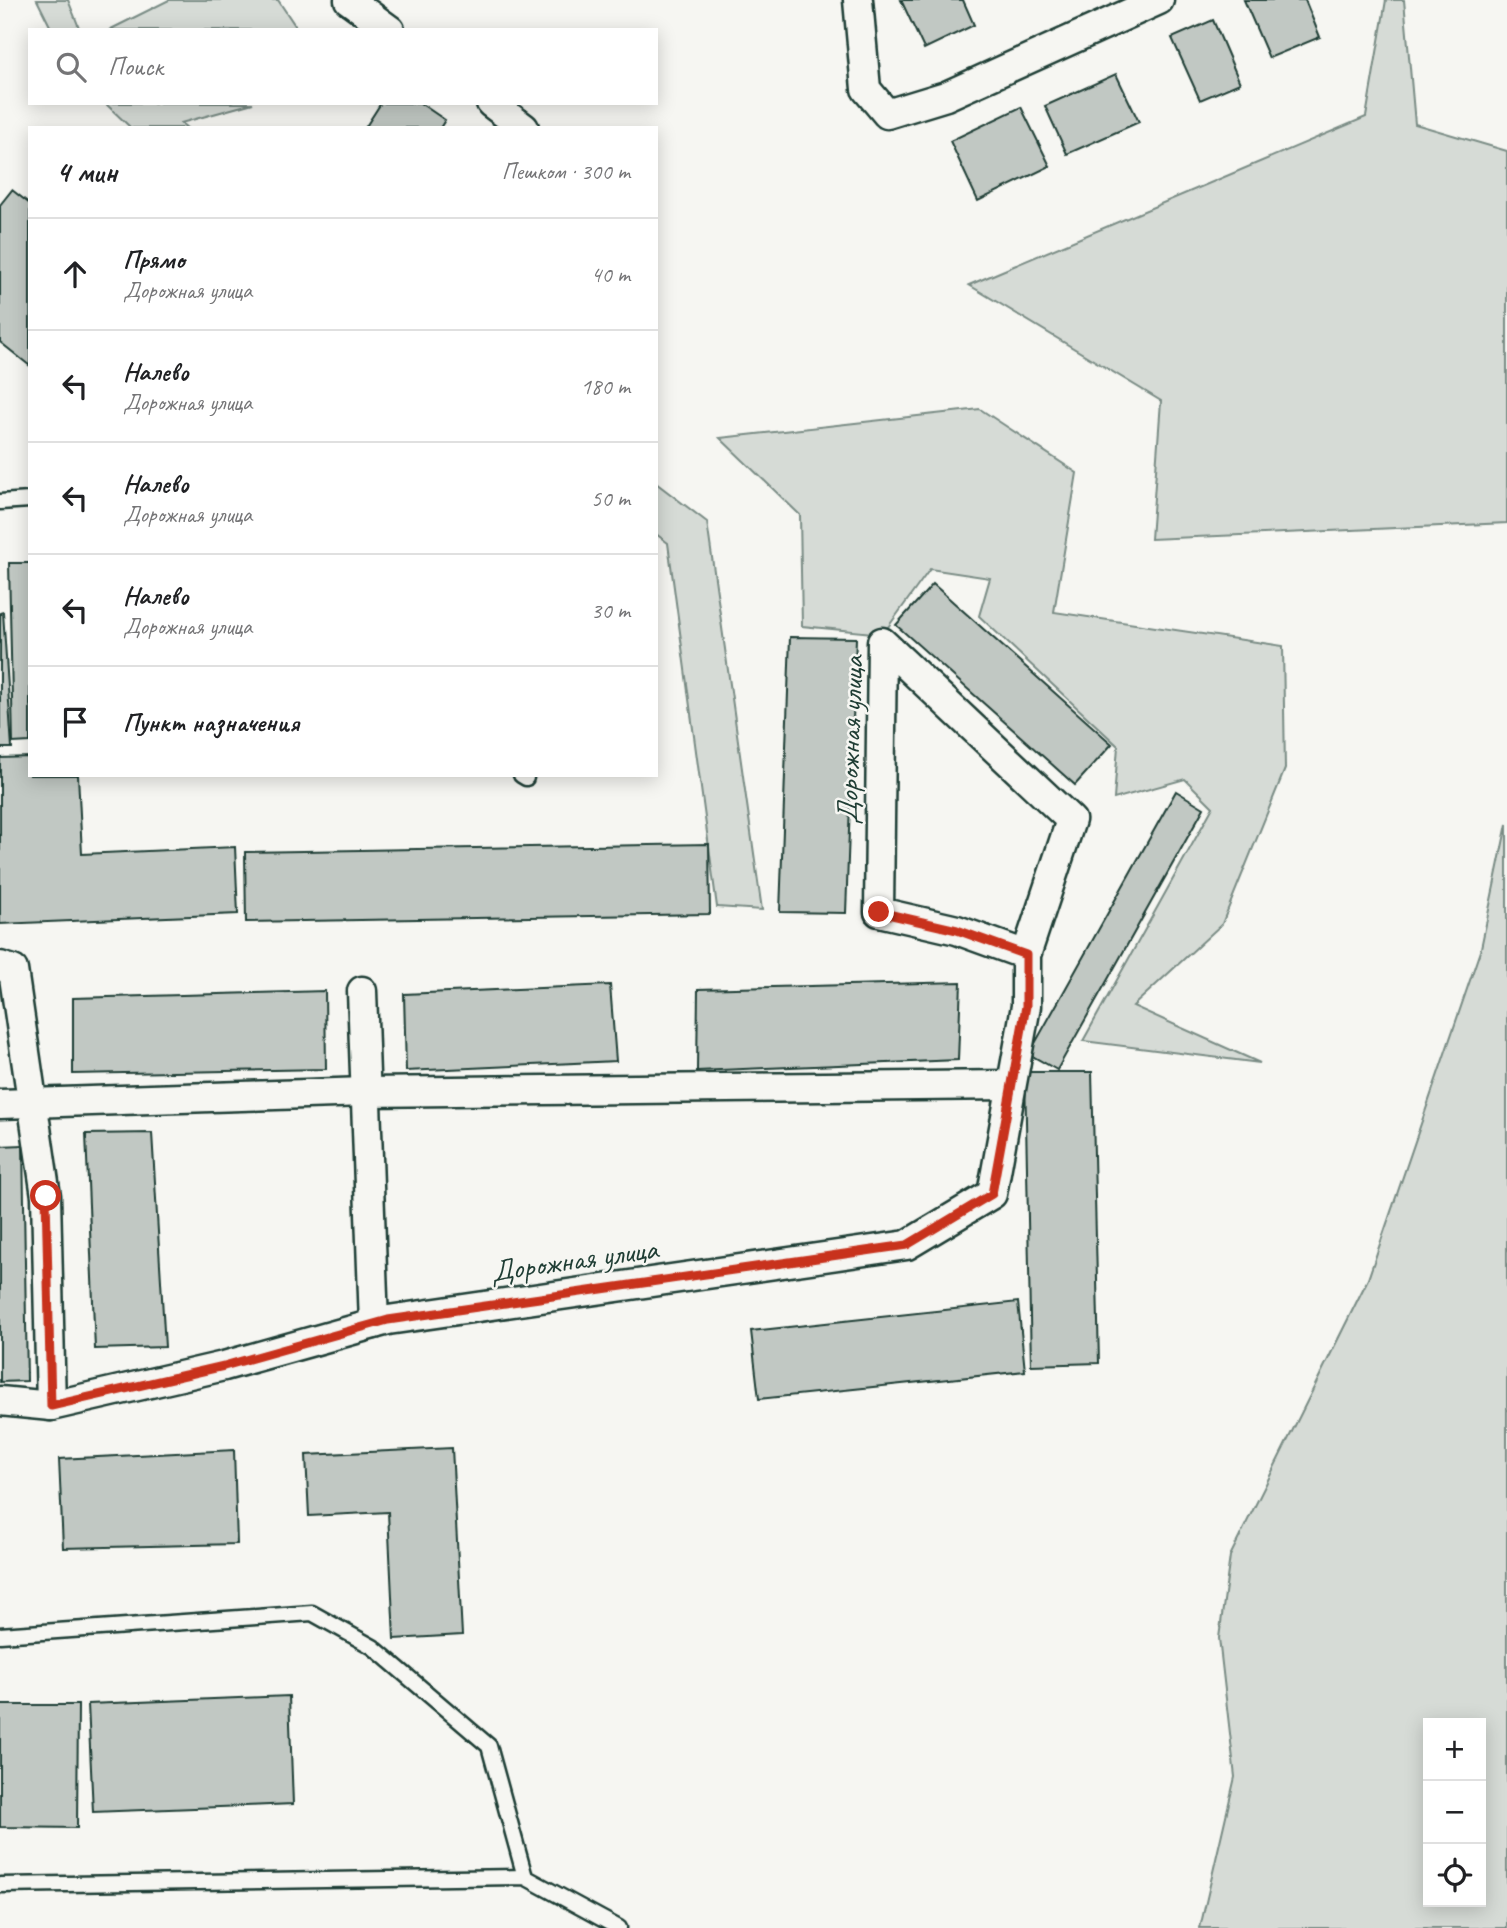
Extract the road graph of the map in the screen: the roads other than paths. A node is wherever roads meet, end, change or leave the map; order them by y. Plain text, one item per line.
1 (349, 0) edge
2 (858, 0) edge
3 (1159, 0) edge
4 (387, 28) edge
5 (494, 105) edge
6 (521, 126) edge
7 (28, 500) edge
8 (0, 502) edge
9 (1026, 955) junction
10 (0, 966) edge
11 (362, 991) dead end
12 (1012, 1085) junction
13 (366, 1092) junction
14 (0, 1104) edge
15 (33, 1105) junction
16 (374, 1324) junction
17 (0, 1401) edge
18 (51, 1406) junction
19 (0, 1635) edge
20 (524, 1877) junction
21 (0, 1885) edge
22 (619, 1928) edge

1 - 4 street
2 - 3 street
5 - 6 street
7 - 8 lane
9 - 9 street, Дорожная улица
9 - 12 street, Дорожная улица
10 - 15 street
11 - 13 street
12 - 13 street
12 - 16 street, Дорожная улица
13 - 15 street
13 - 16 street
14 - 15 street
15 - 18 street
16 - 18 street, Дорожная улица
17 - 18 street, Дорожная улица
19 - 20 lane
20 - 21 lane
20 - 22 lane

